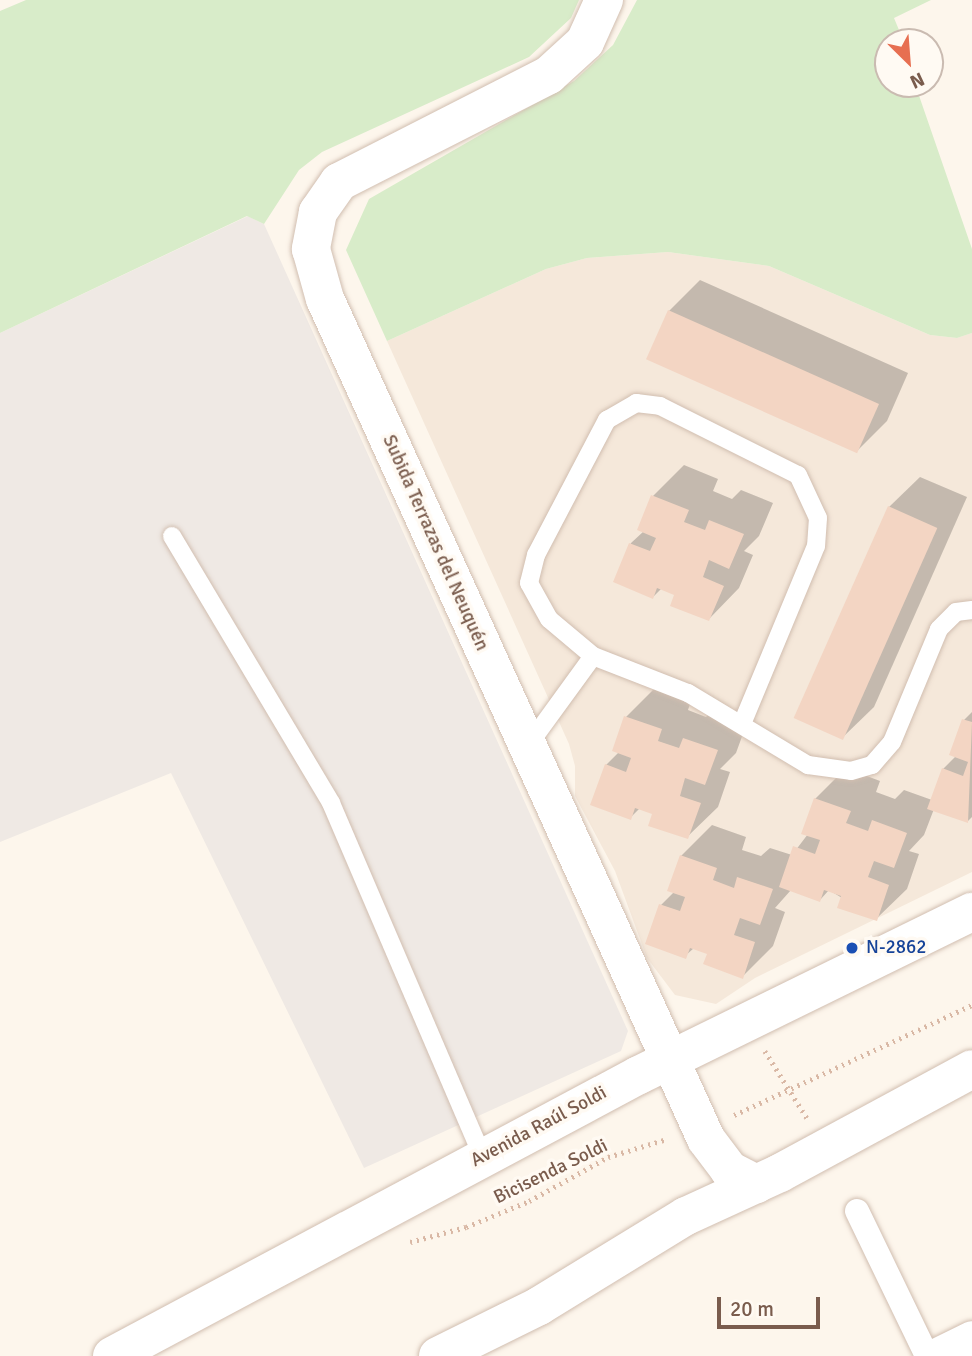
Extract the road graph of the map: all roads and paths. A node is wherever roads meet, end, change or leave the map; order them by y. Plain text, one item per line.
1 (604, 0) edge
2 (172, 536) dead end
3 (972, 610) edge
4 (593, 656) junction
5 (742, 723) junction
6 (527, 747) junction
7 (972, 912) edge
8 (972, 1005) edge
9 (669, 1060) junction
10 (972, 1069) edge
11 (701, 1128) junction
12 (483, 1157) junction
13 (757, 1184) junction
14 (857, 1211) dead end
15 (399, 1244) dead end
16 (972, 1337) edge
17 (112, 1356) edge
18 (438, 1356) edge
19 (927, 1356) edge
20 (933, 1356) edge

1 - 6 main road, Subida Terrazas del Neuquén
2 - 12 lane
3 - 5 lane
4 - 5 lane
4 - 5 lane
4 - 6 lane
6 - 9 main road, Subida Terrazas del Neuquén
7 - 9 main road, Avenida Raúl Soldi
8 - 11 path, Bicisenda Soldi
9 - 11 main road, Subida Terrazas del Neuquén
9 - 12 main road, Avenida Raúl Soldi
10 - 13 main road
11 - 13 main road, Subida Terrazas del Neuquén
11 - 15 path, Bicisenda Soldi
12 - 17 main road, Avenida Raúl Soldi
13 - 18 main road
14 - 19 street
16 - 20 street

